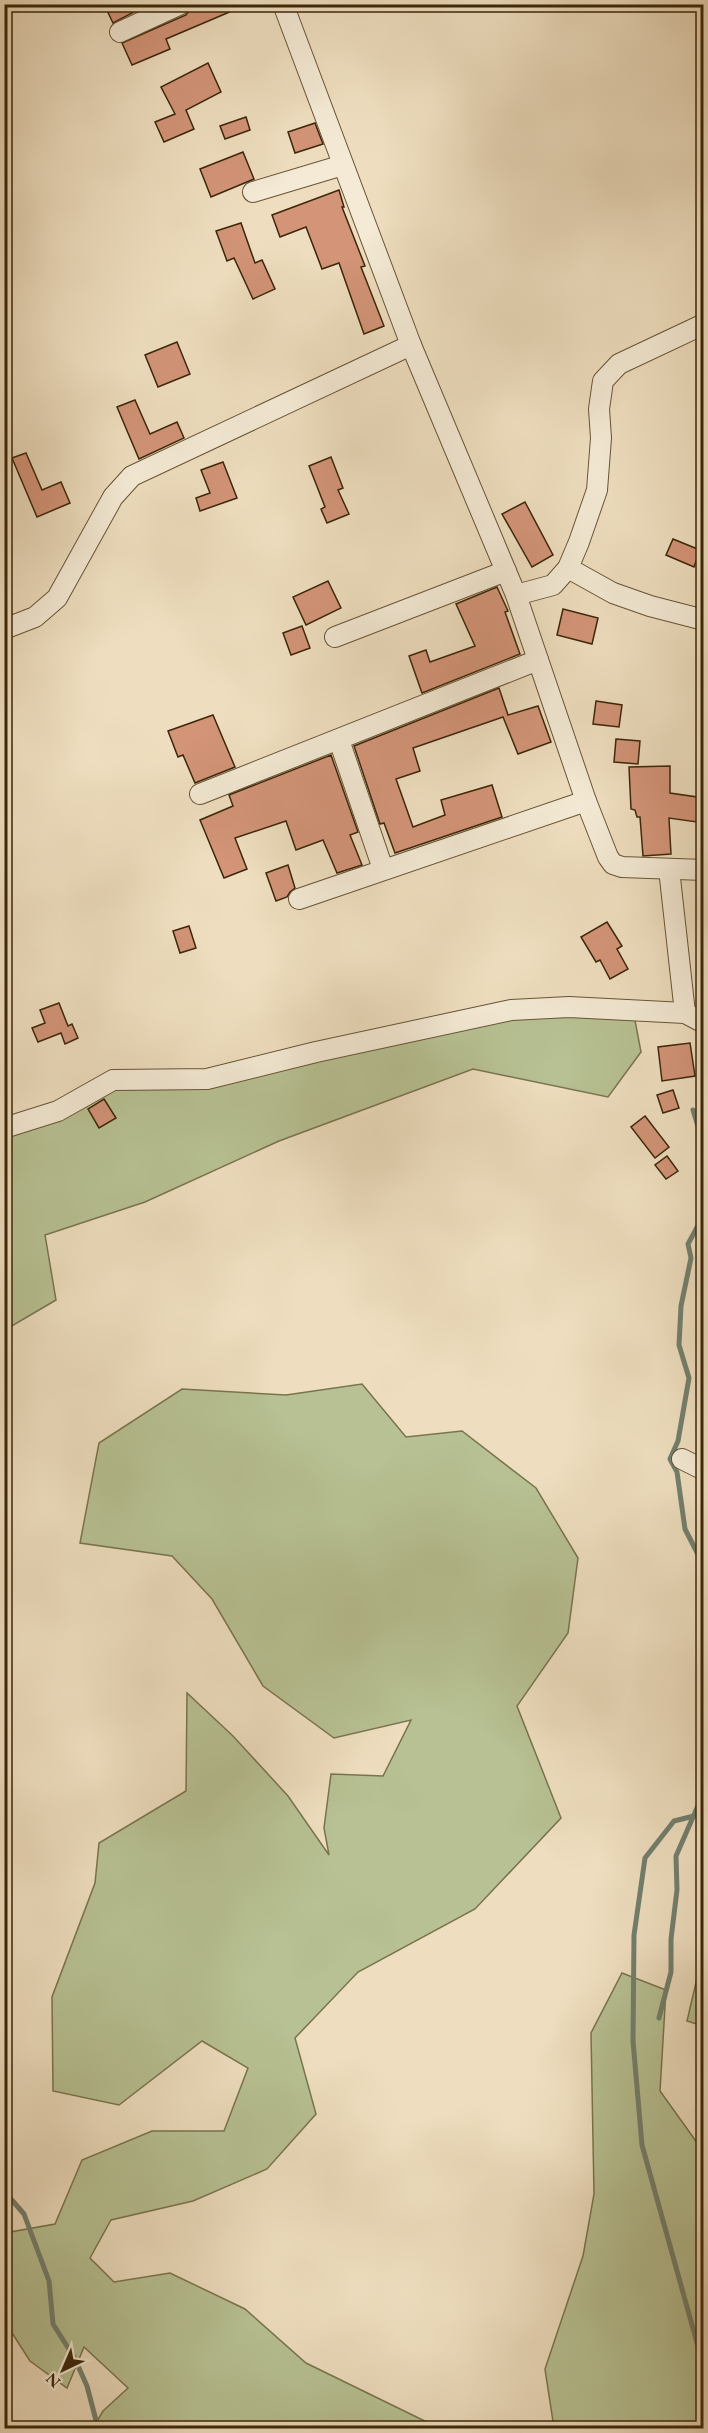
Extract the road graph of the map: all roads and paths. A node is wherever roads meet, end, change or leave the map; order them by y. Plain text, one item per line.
1 (181, 4) edge
2 (283, 4) edge
3 (144, 11) edge
4 (120, 32) dead end
5 (343, 165) junction
6 (253, 192) dead end
7 (704, 324) edge
8 (411, 345) junction
9 (568, 568) junction
10 (506, 571) junction
11 (516, 595) junction
12 (704, 620) edge
13 (4, 629) edge
14 (335, 637) dead end
15 (538, 660) junction
16 (339, 740) junction
17 (200, 794) dead end
18 (586, 801) junction
19 (383, 869) junction
20 (669, 869) junction
21 (704, 870) edge
22 (299, 899) dead end
23 (685, 1013) junction
24 (704, 1023) edge
25 (4, 1128) edge
26 (682, 1459) dead end
27 (704, 1470) edge

1 - 3 street
2 - 5 street
3 - 4 street
5 - 6 street
5 - 8 street
7 - 9 street
8 - 10 street
8 - 13 street
9 - 11 street
9 - 12 street
10 - 11 street
10 - 14 street
11 - 15 street
15 - 16 street
15 - 18 street
16 - 17 street
16 - 19 street
18 - 19 street
18 - 20 street
19 - 22 street
20 - 21 street
20 - 23 street
23 - 24 street
23 - 25 street
26 - 27 street

